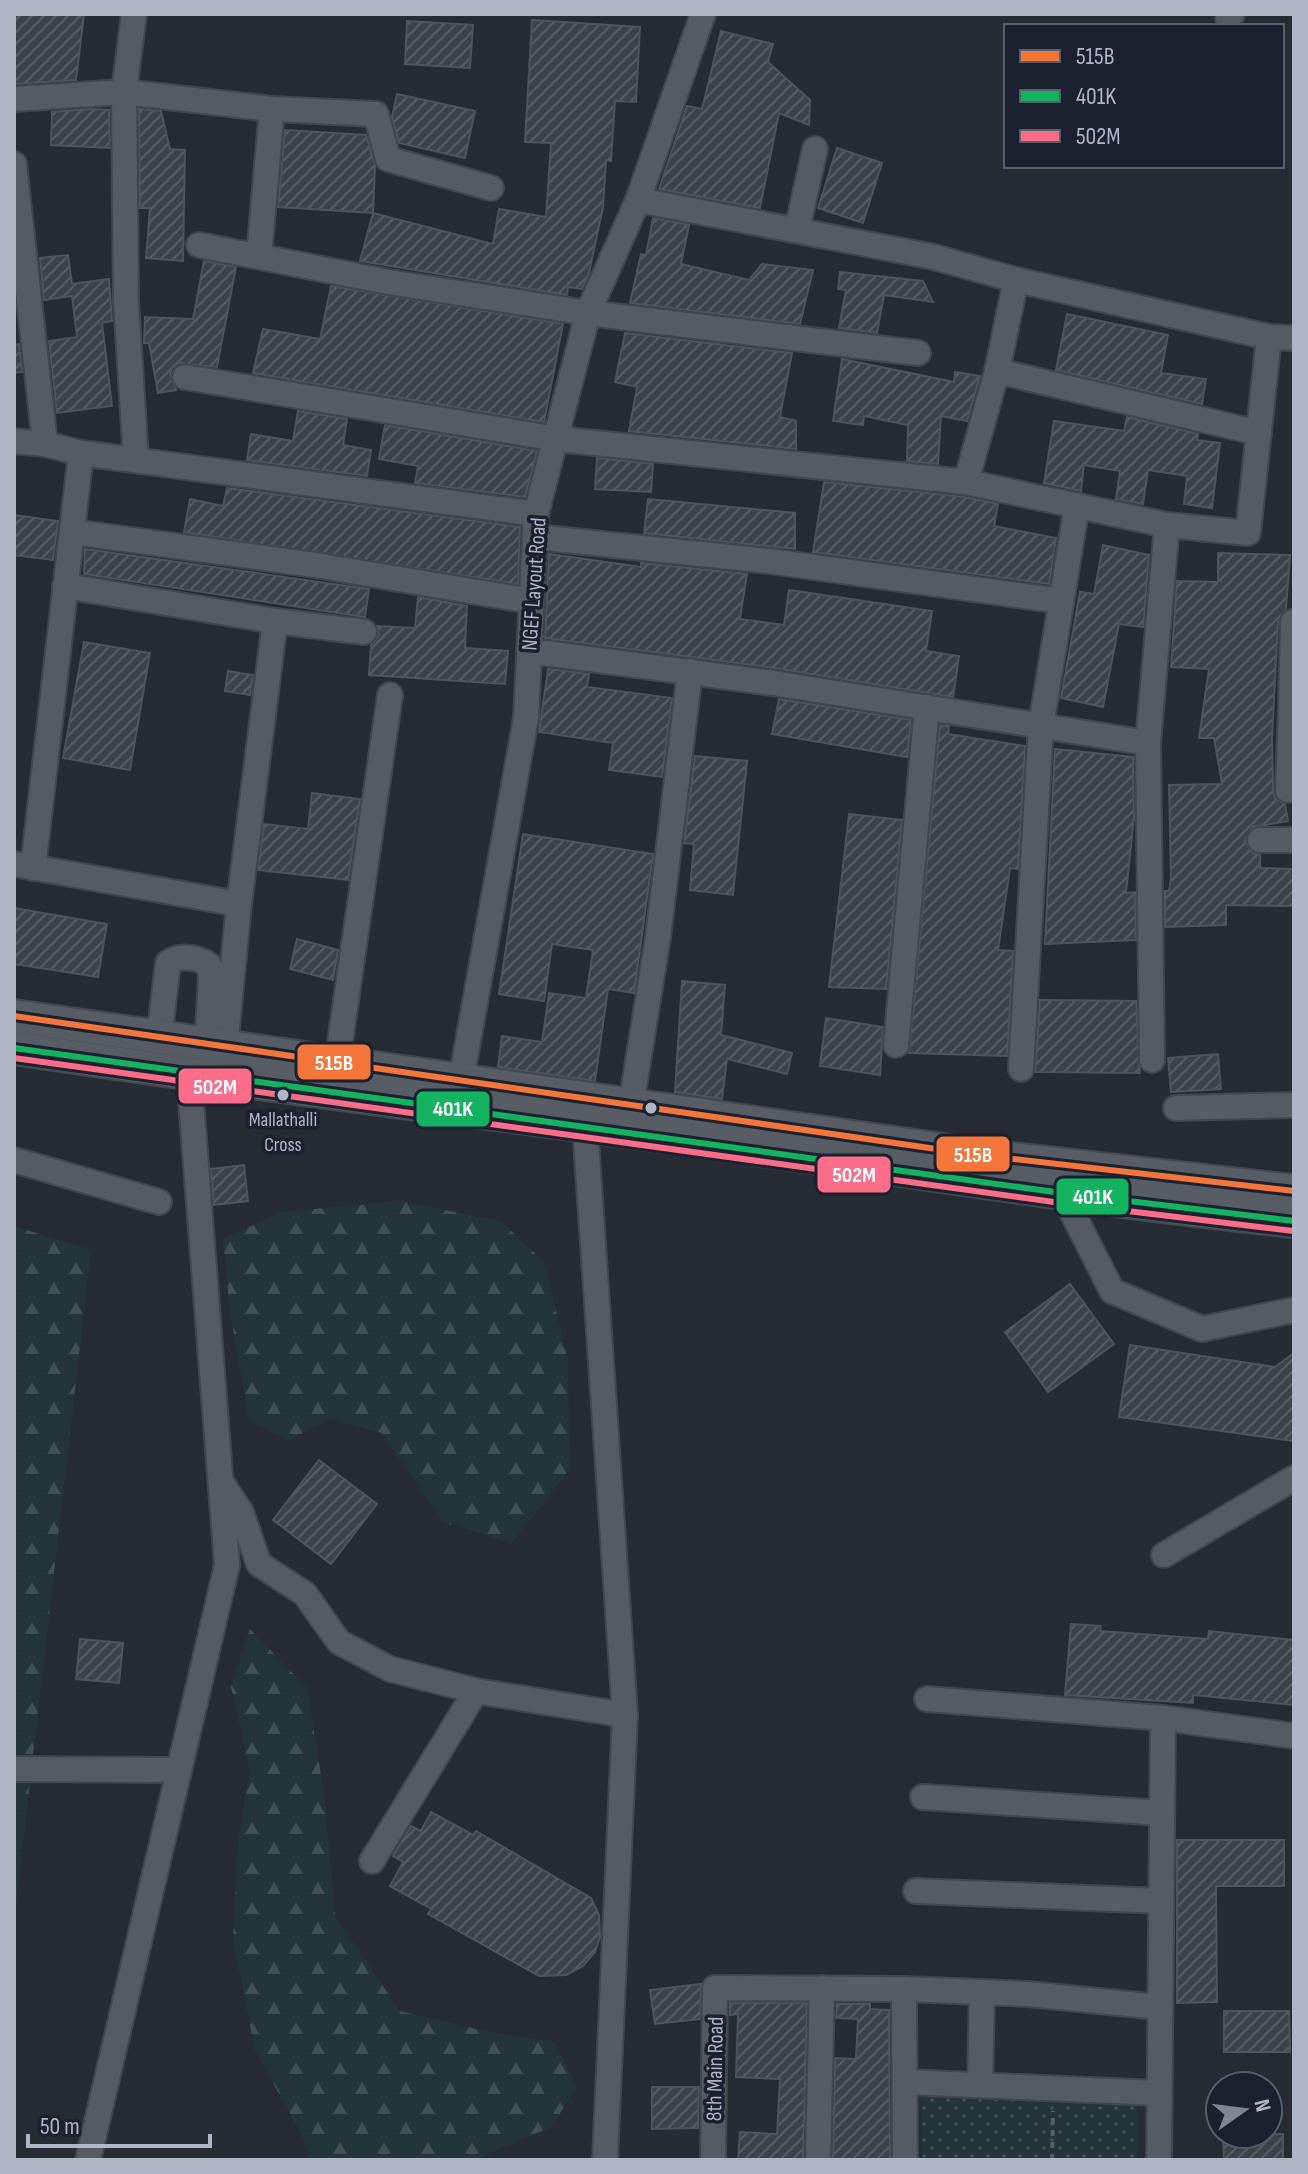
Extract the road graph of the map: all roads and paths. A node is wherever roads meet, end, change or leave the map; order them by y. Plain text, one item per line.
1 (134, 14) edge
2 (703, 14) edge
3 (124, 92) junction
4 (14, 99) edge
5 (272, 109) junction
6 (815, 149) dead end
7 (14, 164) edge
8 (491, 188) dead end
9 (638, 200) junction
10 (797, 230) junction
11 (199, 245) dead end
12 (259, 256) junction
13 (1016, 280) junction
14 (588, 313) junction
15 (1269, 337) junction
16 (1294, 338) edge
17 (918, 353) dead end
18 (997, 371) junction
19 (185, 377) dead end
20 (1259, 433) junction
21 (557, 439) junction
22 (14, 441) edge
23 (45, 444) junction
24 (81, 453) junction
25 (136, 460) junction
26 (966, 482) junction
27 (1077, 505) junction
28 (535, 525) junction
29 (1167, 525) junction
30 (73, 532) junction
31 (65, 586) junction
32 (531, 601) junction
33 (1061, 601) junction
34 (275, 621) junction
35 (1293, 622) edge
36 (364, 632) dead end
37 (529, 651) junction
38 (690, 671) junction
39 (390, 695) dead end
40 (1292, 704) edge
41 (927, 707) junction
42 (1041, 726) junction
43 (1148, 743) junction
44 (1288, 790) dead end
45 (1260, 840) dead end
46 (1294, 840) edge
47 (23, 866) edge
48 (239, 904) junction
49 (14, 1016) edge
50 (159, 1039) junction
51 (896, 1045) dead end
52 (216, 1047) junction
53 (14, 1048) edge
54 (1152, 1060) dead end
55 (337, 1063) junction
56 (1021, 1069) dead end
57 (189, 1075) junction
58 (458, 1093) junction
59 (631, 1105) junction
60 (1294, 1105) edge
61 (1176, 1108) dead end
62 (585, 1126) junction
63 (14, 1160) edge
64 (1294, 1191) edge
65 (1063, 1194) junction
66 (159, 1202) dead end
67 (1294, 1221) edge
68 (1294, 1310) edge
69 (1294, 1478) edge
70 (219, 1480) junction
71 (1164, 1555) dead end
72 (476, 1691) junction
73 (927, 1699) dead end
74 (625, 1715) junction
75 (1163, 1718) junction
76 (1294, 1736) edge
77 (14, 1769) edge
78 (179, 1770) junction
79 (923, 1797) dead end
80 (1162, 1813) junction
81 (372, 1861) dead end
82 (916, 1891) dead end
83 (1161, 1901) junction
84 (822, 1988) junction
85 (904, 1989) junction
86 (982, 1992) junction
87 (1159, 2007) junction
88 (906, 2082) junction
89 (980, 2085) junction
90 (1053, 2089) junction
91 (1158, 2093) junction
92 (88, 2160) edge
93 (605, 2160) edge
94 (713, 2160) edge
95 (818, 2160) edge
96 (905, 2160) edge
97 (1052, 2160) edge
98 (1159, 2160) edge

1 - 3 street
2 - 9 street, NGEF Layout Road
3 - 4 street
3 - 5 street
3 - 25 street
5 - 8 street
5 - 12 street
6 - 10 street
7 - 23 street
9 - 10 street
9 - 14 street, NGEF Layout Road
10 - 13 street
11 - 12 street
12 - 14 street
13 - 15 street
13 - 18 street
14 - 17 street
14 - 21 street, NGEF Layout Road
15 - 16 street
15 - 20 street
18 - 20 street
18 - 26 street
19 - 21 street
20 - 29 street
21 - 26 street
21 - 28 street, NGEF Layout Road
22 - 23 street
23 - 24 street
24 - 25 street
24 - 30 street
25 - 28 street
26 - 27 street
27 - 29 street
27 - 33 street
28 - 32 street, NGEF Layout Road
28 - 33 street
29 - 43 street
30 - 31 street
30 - 32 street
31 - 34 street
31 - 47 street
32 - 37 street, NGEF Layout Road
33 - 42 street
34 - 36 street
34 - 48 street
35 - 40 street
37 - 38 street
37 - 58 street, NGEF Layout Road
38 - 41 street
38 - 59 street
39 - 55 street
40 - 44 street
41 - 42 street
41 - 51 street
42 - 43 street
42 - 56 street
43 - 54 street
45 - 46 street
47 - 48 street
48 - 52 street
49 - 50 main road
50 - 52 main road
50 - 52 street
52 - 55 main road
53 - 57 main road
55 - 58 main road
57 - 58 main road
57 - 70 street
58 - 59 main road
58 - 62 main road
59 - 64 main road
60 - 61 street
62 - 65 main road
62 - 74 street
63 - 66 street
65 - 67 main road
65 - 68 street
69 - 71 street
70 - 72 street
70 - 78 street
72 - 74 street
72 - 81 street
73 - 75 street
74 - 93 street
75 - 76 street
75 - 80 street
77 - 78 street
78 - 92 street
79 - 80 street
80 - 83 street
82 - 83 street
83 - 87 street
84 - 85 street
84 - 94 street, 8th Main Road
84 - 95 street
85 - 86 street
85 - 88 street
86 - 87 street
86 - 89 street
87 - 91 street
88 - 89 street
88 - 96 street
89 - 90 street
90 - 91 street
90 - 97 path
91 - 98 street

